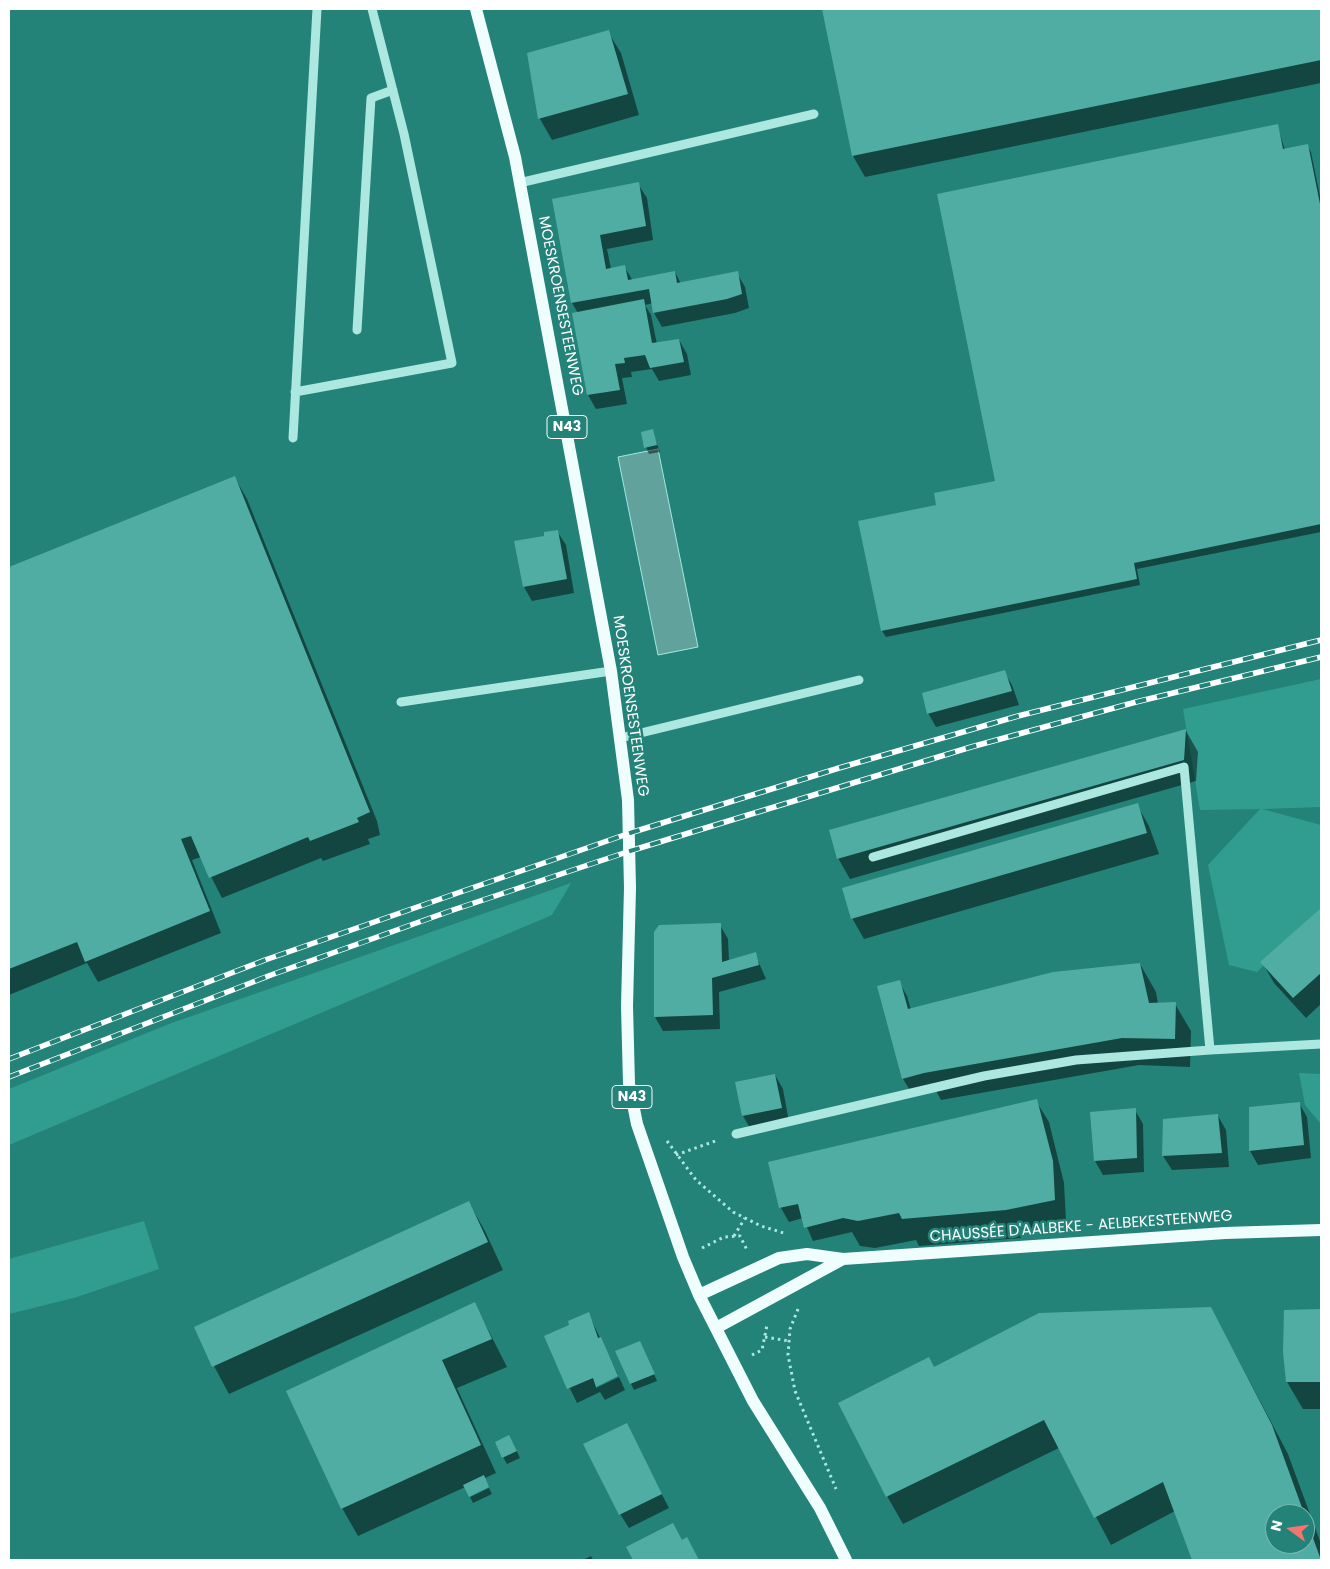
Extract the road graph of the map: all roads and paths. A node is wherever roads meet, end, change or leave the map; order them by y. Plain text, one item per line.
1 (317, 9) edge
2 (372, 9) edge
3 (476, 9) edge
4 (393, 90) junction
5 (814, 114) dead end
6 (519, 182) junction
7 (357, 330) dead end
8 (295, 392) junction
9 (293, 438) dead end
10 (611, 671) junction
11 (859, 680) dead end
12 (402, 702) dead end
13 (620, 738) junction
14 (873, 857) dead end
15 (1321, 1044) edge
16 (1210, 1050) junction
17 (736, 1134) joint
18 (676, 1155) dead end
19 (745, 1218) dead end
20 (1321, 1230) edge
21 (734, 1237) dead end
22 (843, 1259) junction
23 (699, 1296) junction
24 (716, 1328) junction
25 (765, 1337) dead end
26 (788, 1341) dead end
27 (846, 1560) edge

1 - 8 street
2 - 4 street
3 - 6 main road, MOESKROENSESTEENWEG / N43
4 - 7 street
4 - 8 street
5 - 6 street
6 - 10 main road, MOESKROENSESTEENWEG / N43
8 - 9 street
10 - 12 street
10 - 13 main road, MOESKROENSESTEENWEG / N43
11 - 13 street
13 - 23 main road, MOESKROENSESTEENWEG / N43
14 - 16 street
15 - 16 street
16 - 17 street
17 - 18 path
19 - 21 path
20 - 22 main road, CHAUSSÉE D'AALBEKE - AELBEKESTEENWEG
22 - 23 main road, CHAUSSÉE D'AALBEKE - AELBEKESTEENWEG
22 - 24 main road, CHAUSSÉE D'AALBEKE - AELBEKESTEENWEG
23 - 24 main road, N43
24 - 27 main road, N43
25 - 26 path

